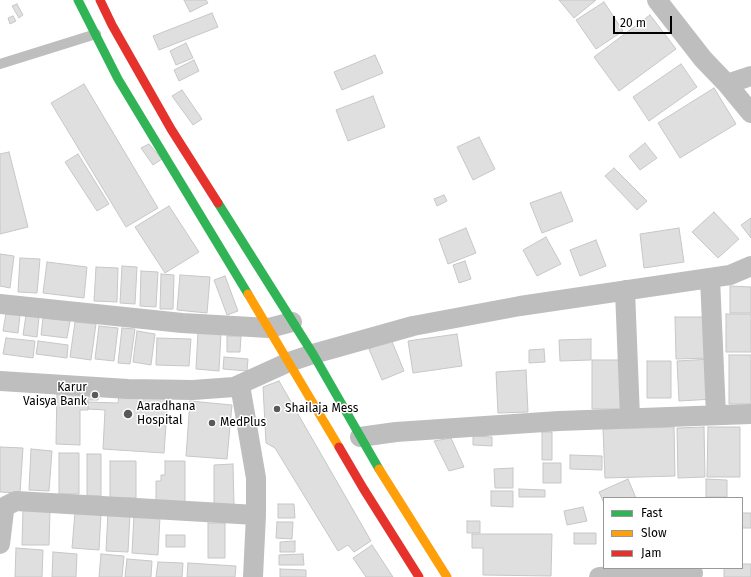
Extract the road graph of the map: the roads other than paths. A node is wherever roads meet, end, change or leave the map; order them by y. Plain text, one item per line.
1 (78, 0) edge
2 (100, 0) edge
3 (657, 0) edge
4 (112, 25) junction
5 (95, 35) junction
6 (0, 64) edge
7 (751, 76) edge
8 (726, 84) junction
9 (751, 113) edge
10 (750, 267) edge
11 (710, 278) junction
12 (625, 290) junction
13 (0, 304) edge
14 (292, 322) junction
15 (269, 328) junction
16 (313, 354) junction
17 (289, 362) junction
18 (0, 381) edge
19 (240, 385) junction
20 (751, 414) edge
21 (716, 415) junction
22 (630, 418) junction
23 (360, 436) junction
24 (256, 515) junction
25 (0, 544) edge
26 (693, 573) dead end
27 (253, 577) edge
28 (418, 577) edge
29 (447, 577) edge
30 (599, 577) edge

1 - 5 street
2 - 4 street
3 - 8 street
4 - 5 lane
4 - 14 street
5 - 6 lane
5 - 15 street
7 - 8 street
8 - 9 street
10 - 11 street
11 - 12 street
11 - 21 street
12 - 16 street
12 - 22 street
13 - 15 street
14 - 15 street
14 - 16 street
15 - 17 street
16 - 17 street
16 - 23 street
17 - 19 street
17 - 28 street
18 - 19 street
19 - 24 street
20 - 21 street
21 - 22 street
22 - 23 street
23 - 29 street
24 - 25 street
24 - 27 street
26 - 30 street

